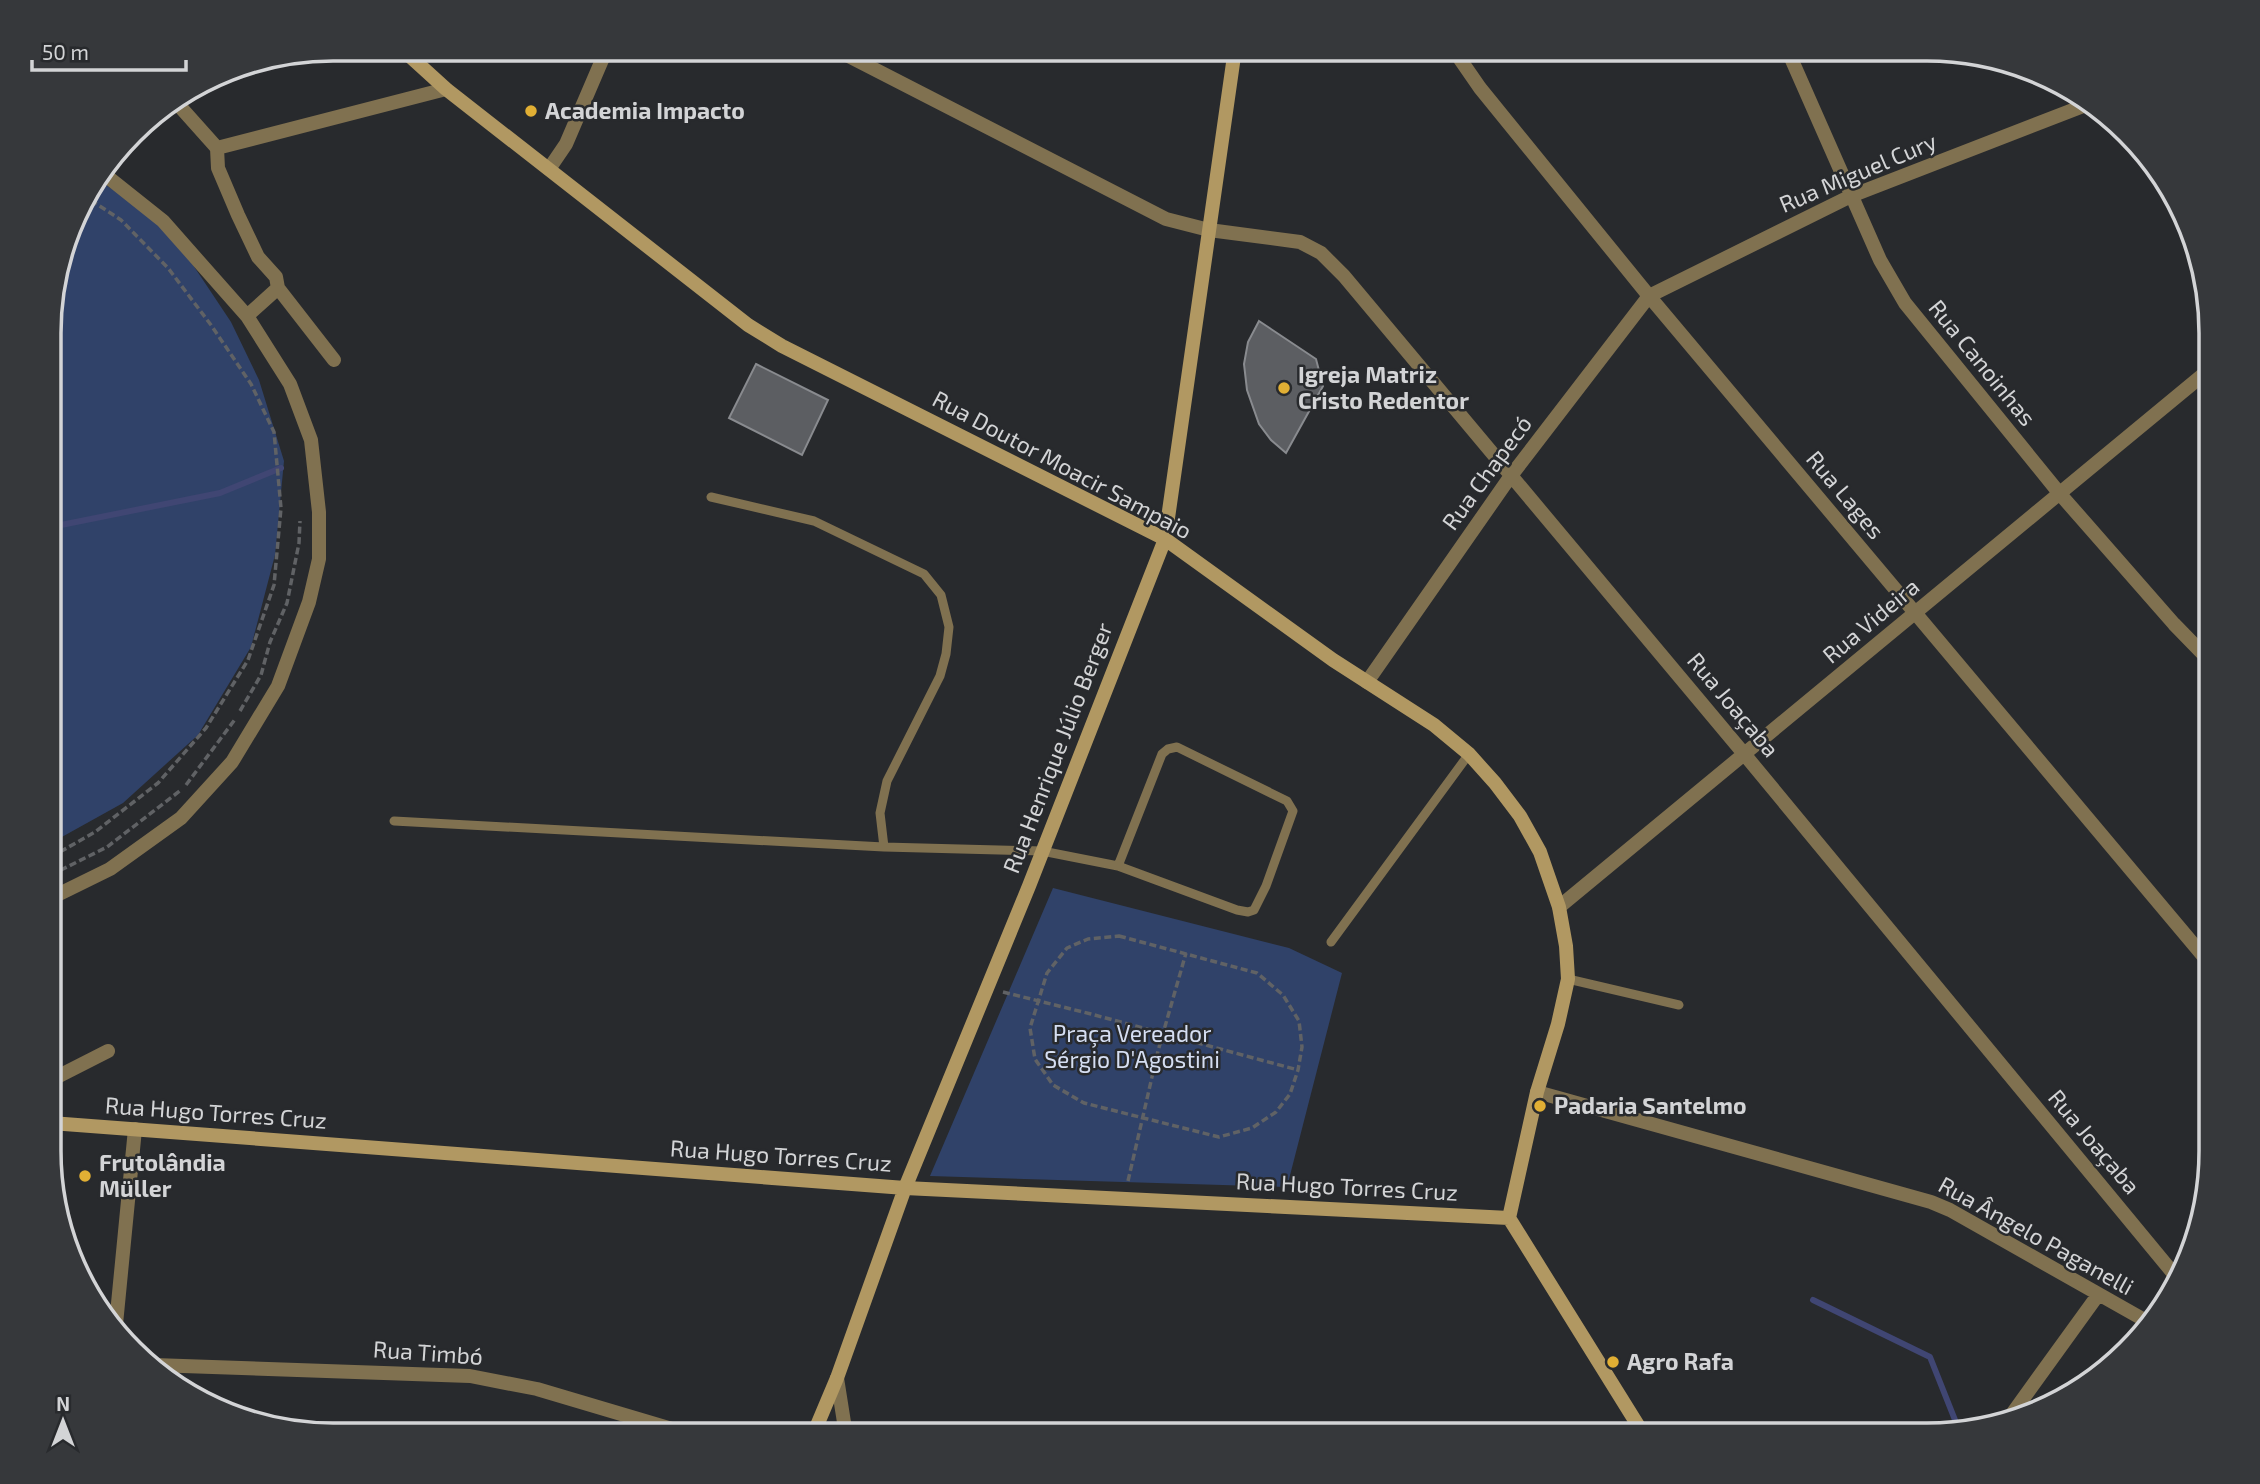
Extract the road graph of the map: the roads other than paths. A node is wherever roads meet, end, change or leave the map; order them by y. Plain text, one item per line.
1 (415, 61) edge
2 (602, 61) edge
3 (858, 61) edge
4 (1233, 61) edge
5 (1461, 61) edge
6 (1792, 61) edge
7 (446, 89) junction
8 (181, 108) edge
9 (2079, 108) edge
10 (217, 148) junction
11 (549, 169) junction
12 (110, 179) edge
13 (1851, 196) junction
14 (1209, 230) junction
15 (278, 288) junction
16 (1649, 296) junction
17 (247, 316) junction
18 (334, 360) dead end
19 (2199, 378) edge
20 (1510, 477) junction
21 (2060, 494) junction
22 (711, 497) dead end
23 (1165, 539) junction
24 (1915, 614) junction
25 (2199, 650) edge
26 (1367, 682) junction
27 (1469, 754) junction
28 (1745, 755) junction
29 (394, 821) dead end
30 (884, 847) junction
31 (1042, 851) junction
32 (1118, 866) junction
33 (61, 893) edge
34 (1559, 907) junction
35 (1331, 942) dead end
36 (2199, 951) edge
37 (1568, 979) junction
38 (1679, 1005) dead end
39 (108, 1051) dead end
40 (61, 1075) edge
41 (1536, 1092) junction
42 (61, 1124) edge
43 (135, 1129) junction
44 (905, 1188) junction
45 (1509, 1218) junction
46 (2171, 1271) edge
47 (2098, 1295) junction
48 (117, 1315) edge
49 (2140, 1318) edge
50 (167, 1365) edge
51 (837, 1378) junction
52 (2017, 1407) edge
53 (652, 1423) edge
54 (818, 1423) edge
55 (844, 1423) edge
56 (1637, 1423) edge

1 - 7 street, Rua Doutor Moacir Sampaio
2 - 11 street
3 - 14 street, Rua Joaçaba
4 - 14 street, Rua Henrique Júlio Berger
5 - 16 street, Rua Lages
6 - 13 street, Rua Canoinhas
7 - 10 street
7 - 11 street, Rua Doutor Moacir Sampaio
8 - 10 street
9 - 13 street, Rua Miguel Cury
10 - 15 street
11 - 23 street, Rua Doutor Moacir Sampaio
12 - 17 street
13 - 16 street, Rua Miguel Cury
13 - 21 street, Rua Canoinhas
14 - 20 street, Rua Joaçaba
14 - 23 street, Rua Henrique Júlio Berger
15 - 17 street
15 - 18 street
16 - 20 street, Rua Chapecó
16 - 24 street, Rua Lages
17 - 33 street
19 - 21 street, Rua Videira
20 - 26 street, Rua Chapecó
20 - 28 street, Rua Joaçaba
21 - 24 street, Rua Videira
21 - 25 street, Rua Canoinhas
22 - 30 lane
23 - 26 street, Rua Doutor Moacir Sampaio
23 - 31 street, Rua Henrique Júlio Berger
24 - 28 street, Rua Videira
24 - 36 street, Rua Lages
26 - 27 street, Rua Doutor Moacir Sampaio
27 - 34 street, Rua Doutor Moacir Sampaio
27 - 35 lane
28 - 34 street, Rua Videira
28 - 46 street, Rua Joaçaba
29 - 30 lane
30 - 31 lane
31 - 32 lane
31 - 44 street, Rua Henrique Júlio Berger
32 - 32 lane
34 - 37 street, Rua Doutor Moacir Sampaio
37 - 38 lane
37 - 41 street, Rua Doutor Moacir Sampaio
39 - 40 street
41 - 45 street, Rua Doutor Moacir Sampaio
41 - 47 street, Rua Ângelo Paganelli
42 - 43 street, Rua Hugo Torres Cruz
43 - 44 street, Rua Hugo Torres Cruz
43 - 48 street
44 - 45 street, Rua Hugo Torres Cruz
44 - 51 street, Rua Henrique Júlio Berger
45 - 56 street
47 - 49 street, Rua Ângelo Paganelli
47 - 52 street
50 - 53 street, Rua Timbó
51 - 54 street, Rua Henrique Júlio Berger
51 - 55 street

